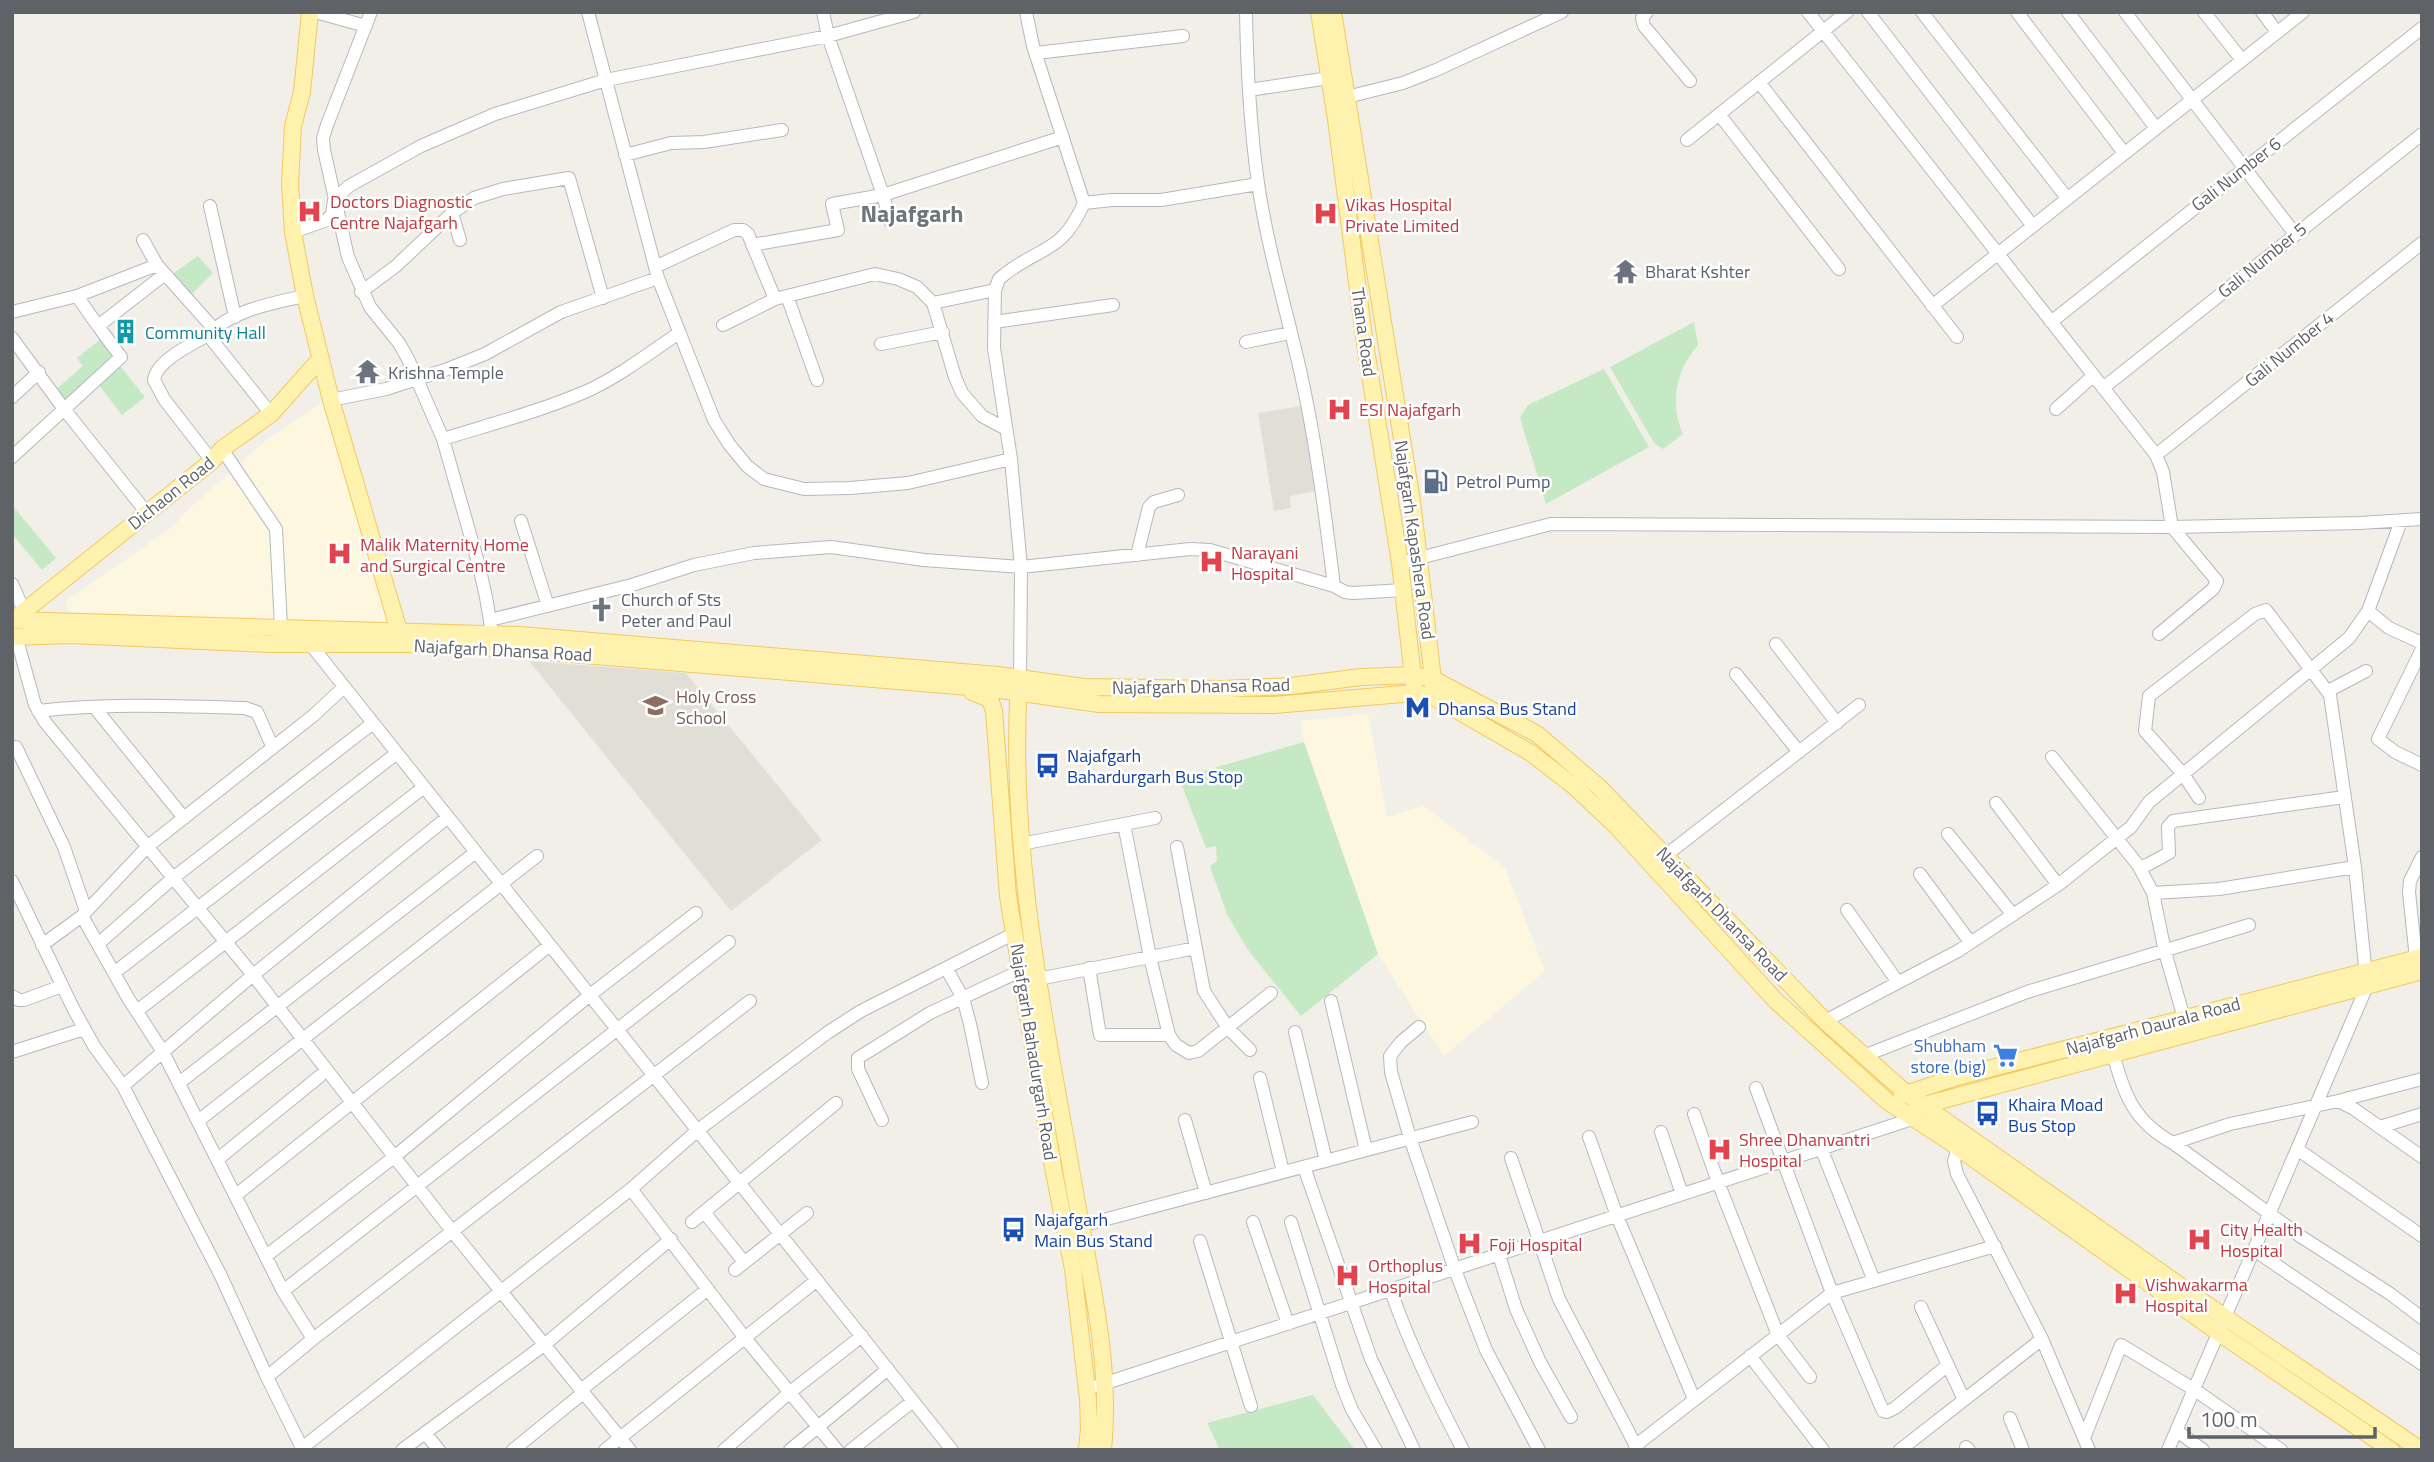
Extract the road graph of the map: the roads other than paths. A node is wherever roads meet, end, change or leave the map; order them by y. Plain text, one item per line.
1 (312, 12) edge
2 (371, 12) edge
3 (588, 12) edge
4 (823, 12) edge
5 (914, 12) edge
6 (1026, 12) edge
7 (1246, 12) edge
8 (1319, 12) edge
9 (1333, 12) edge
10 (1647, 12) edge
11 (1808, 12) edge
12 (1847, 12) edge
13 (1868, 12) edge
14 (1922, 12) edge
15 (2017, 12) edge
16 (2068, 12) edge
17 (2125, 12) edge
18 (2204, 12) edge
19 (2262, 12) edge
20 (2303, 12) edge
21 (1558, 13) edge
22 (366, 26) junction
23 (2422, 28) edge
24 (1823, 31) junction
25 (2277, 32) junction
26 (828, 36) junction
27 (1183, 36) dead end
28 (1036, 53) junction
29 (2242, 60) junction
30 (1329, 78) junction
31 (606, 80) junction
32 (1690, 81) dead end
33 (1759, 82) junction
34 (1249, 90) junction
35 (1347, 97) junction
36 (2192, 99) junction
37 (1719, 114) junction
38 (2156, 128) junction
39 (782, 130) dead end
40 (2422, 134) edge
41 (1063, 137) junction
42 (1687, 140) dead end
43 (2124, 153) junction
44 (625, 155) junction
45 (2244, 167) junction
46 (1258, 184) junction
47 (883, 195) junction
48 (2067, 198) junction
49 (334, 200) junction
50 (1084, 203) junction
51 (210, 206) dead end
52 (452, 213) junction
53 (890, 221) dead end
54 (2032, 225) junction
55 (293, 232) junction
56 (2295, 234) junction
57 (143, 240) dead end
58 (460, 240) dead end
59 (2422, 243) edge
60 (752, 245) junction
61 (1997, 253) junction
62 (1839, 269) dead end
63 (161, 270) junction
64 (656, 272) junction
65 (995, 290) junction
66 (361, 292) junction
67 (77, 296) junction
68 (305, 296) junction
69 (781, 297) junction
70 (603, 298) junction
71 (933, 303) junction
72 (1113, 305) dead end
73 (1932, 306) junction
74 (12, 312) edge
75 (235, 317) junction
76 (994, 322) junction
77 (2051, 322) junction
78 (723, 325) dead end
79 (98, 326) junction
80 (211, 332) junction
81 (943, 332) junction
82 (679, 333) junction
83 (1290, 334) junction
84 (1957, 337) dead end
85 (12, 338) edge
86 (1246, 342) dead end
87 (881, 344) dead end
88 (321, 358) junction
89 (39, 372) junction
90 (2093, 376) junction
91 (419, 380) junction
92 (817, 380) dead end
93 (2103, 388) junction
94 (12, 397) edge
95 (331, 400) junction
96 (64, 409) junction
97 (2056, 409) dead end
98 (271, 414) junction
99 (1006, 429) junction
100 (443, 439) junction
101 (217, 455) junction
102 (2156, 455) junction
103 (12, 457) edge
104 (1011, 459) junction
105 (1178, 495) dead end
106 (147, 513) junction
107 (2422, 519) edge
108 (521, 521) dead end
109 (2401, 521) junction
110 (2172, 527) junction
111 (1137, 555) junction
112 (1420, 557) junction
113 (1400, 563) junction
114 (1021, 567) junction
115 (12, 584) edge
116 (1334, 586) junction
117 (1403, 590) junction
118 (548, 606) junction
119 (2368, 611) junction
120 (15, 624) edge
121 (281, 627) junction
122 (491, 627) junction
123 (2159, 634) dead end
124 (400, 637) junction
125 (2422, 643) edge
126 (1776, 644) dead end
127 (311, 645) junction
128 (2422, 649) edge
129 (2310, 670) junction
130 (2366, 671) dead end
131 (1414, 674) junction
132 (1736, 674) dead end
133 (1433, 679) junction
134 (947, 685) junction
135 (1019, 685) junction
136 (344, 687) junction
137 (2328, 691) junction
138 (1422, 694) junction
139 (1859, 705) dead end
140 (95, 708) junction
141 (38, 711) junction
142 (373, 723) junction
143 (1837, 723) junction
144 (16, 747) dead end
145 (273, 748) junction
146 (1800, 752) junction
147 (397, 753) junction
148 (2052, 757) dead end
149 (2422, 765) edge
150 (2183, 774) junction
151 (424, 787) junction
152 (2199, 797) dead end
153 (2344, 797) junction
154 (1996, 803) dead end
155 (448, 817) junction
156 (184, 818) junction
157 (1155, 818) dead end
158 (1124, 824) junction
159 (1948, 834) dead end
160 (2118, 838) junction
161 (1021, 844) junction
162 (147, 847) junction
163 (1177, 847) dead end
164 (476, 852) junction
165 (537, 856) dead end
166 (1665, 856) junction
167 (2422, 857) edge
168 (2138, 865) junction
169 (2355, 867) junction
170 (1920, 874) dead end
171 (173, 878) junction
172 (12, 881) edge
173 (501, 884) junction
174 (2058, 885) junction
175 (2153, 893) junction
176 (198, 908) junction
177 (1847, 910) dead end
178 (696, 913) dead end
179 (84, 914) junction
180 (2013, 915) junction
181 (2249, 925) dead end
182 (1015, 933) junction
183 (225, 941) junction
184 (729, 942) dead end
185 (1970, 942) junction
186 (99, 944) junction
187 (42, 945) junction
188 (550, 945) junction
189 (1196, 948) junction
190 (2165, 952) junction
191 (1150, 957) junction
192 (2420, 963) edge
193 (946, 968) junction
194 (1089, 968) junction
195 (1020, 971) junction
196 (114, 973) junction
197 (253, 975) junction
198 (1038, 979) junction
199 (2367, 979) junction
200 (1897, 981) junction
201 (62, 986) junction
202 (1271, 993) dead end
203 (590, 995) junction
204 (962, 998) junction
205 (15, 1000) edge
206 (750, 1001) dead end
207 (1331, 1001) dead end
208 (276, 1005) junction
209 (137, 1012) junction
210 (2184, 1018) junction
211 (1825, 1021) junction
212 (1419, 1027) dead end
213 (1228, 1028) junction
214 (85, 1029) junction
215 (617, 1029) junction
216 (1295, 1032) dead end
217 (1169, 1035) junction
218 (303, 1040) junction
219 (1250, 1050) dead end
220 (12, 1052) edge
221 (163, 1052) junction
222 (2113, 1054) junction
223 (1866, 1055) junction
224 (654, 1075) junction
225 (320, 1076) dead end
226 (1260, 1078) dead end
227 (2422, 1079) edge
228 (178, 1083) junction
229 (982, 1083) dead end
230 (123, 1086) junction
231 (1756, 1088) dead end
232 (1906, 1093) junction
233 (1886, 1100) junction
234 (2338, 1101) junction
235 (354, 1102) junction
236 (836, 1103) dead end
237 (2317, 1105) junction
238 (1913, 1111) junction
239 (1694, 1114) dead end
240 (2422, 1114) edge
241 (1185, 1119) dead end
242 (883, 1120) dead end
243 (198, 1121) junction
244 (1472, 1122) dead end
245 (2380, 1127) junction
246 (698, 1130) junction
247 (1661, 1132) dead end
248 (1589, 1137) dead end
249 (1410, 1138) junction
250 (2173, 1143) junction
251 (1821, 1148) junction
252 (1958, 1148) junction
253 (2297, 1149) junction
254 (1366, 1150) junction
255 (394, 1157) junction
256 (2422, 1157) edge
257 (1511, 1158) dead end
258 (218, 1159) junction
259 (1326, 1161) junction
260 (1781, 1161) junction
261 (1304, 1167) junction
262 (1283, 1172) junction
263 (1718, 1182) junction
264 (740, 1183) junction
265 (418, 1187) junction
266 (631, 1189) junction
267 (1206, 1193) junction
268 (1682, 1194) junction
269 (236, 1195) junction
270 (704, 1212) junction
271 (807, 1213) dead end
272 (2269, 1214) junction
273 (1616, 1216) junction
274 (692, 1222) dead end
275 (1291, 1222) dead end
276 (1253, 1223) dead end
277 (1074, 1228) junction
278 (452, 1231) junction
279 (780, 1234) junction
280 (2422, 1236) edge
281 (671, 1239) junction
282 (1200, 1241) dead end
283 (1538, 1242) junction
284 (1995, 1246) junction
285 (2253, 1250) junction
286 (1499, 1255) junction
287 (266, 1256) junction
288 (1455, 1270) junction
289 (817, 1280) junction
290 (1874, 1281) junction
291 (708, 1289) junction
292 (1391, 1290) junction
293 (283, 1291) junction
294 (502, 1293) junction
295 (1832, 1293) junction
296 (1350, 1304) junction
297 (1921, 1307) dead end
298 (1319, 1315) junction
299 (2226, 1318) junction
300 (2422, 1318) edge
301 (1289, 1324) junction
302 (2219, 1333) junction
303 (1778, 1335) junction
304 (862, 1336) junction
305 (745, 1338) junction
306 (313, 1339) junction
307 (2042, 1339) junction
308 (1230, 1344) junction
309 (544, 1345) junction
310 (1750, 1356) junction
311 (2422, 1364) edge
312 (1948, 1365) junction
313 (888, 1369) junction
314 (267, 1377) junction
315 (1810, 1377) dead end
316 (1105, 1385) junction
317 (1087, 1389) junction
318 (2195, 1390) junction
319 (582, 1391) junction
320 (789, 1393) junction
321 (1694, 1399) junction
322 (1964, 1400) junction
323 (913, 1401) junction
324 (1251, 1406) dead end
325 (1571, 1417) dead end
326 (2010, 1418) dead end
327 (818, 1427) junction
328 (2176, 1431) junction
329 (425, 1433) junction
330 (620, 1438) junction
331 (2087, 1446) edge
332 (1637, 1448) edge
333 (303, 1449) edge
334 (951, 1449) edge
335 (402, 1450) edge
336 (439, 1450) edge
337 (513, 1450) edge
338 (605, 1450) edge
339 (630, 1450) edge
340 (724, 1450) edge
341 (790, 1450) edge
342 (837, 1450) edge
343 (851, 1450) edge
344 (1087, 1450) edge
345 (1103, 1450) edge
346 (1376, 1450) edge
347 (1414, 1450) edge
348 (1463, 1450) edge
349 (1539, 1450) edge
350 (1823, 1450) edge
351 (1900, 1450) edge
352 (2023, 1450) edge
353 (2168, 1450) edge
354 (2203, 1450) edge
355 (2281, 1450) edge
356 (2391, 1450) edge
357 (2421, 1450) edge

1 - 22 street
1 - 55 main road
2 - 22 street
3 - 31 street
4 - 26 street
5 - 26 street
6 - 28 street
7 - 34 street
8 - 30 main road, Thana Road
9 - 35 main road, Najafgarh Kapashera Road
10 - 32 street
11 - 24 street
12 - 24 street
13 - 54 street
14 - 48 street
15 - 43 street
16 - 38 street
17 - 36 street
18 - 29 street
19 - 25 street
20 - 25 street
21 - 35 street
22 - 49 street
23 - 45 street, Gali Number 6
24 - 33 street
24 - 61 street
25 - 29 street
26 - 31 street
26 - 47 street
27 - 28 street
28 - 41 street
29 - 36 street
30 - 34 street
30 - 113 main road, Thana Road
31 - 44 street
31 - 49 street
33 - 37 street
33 - 73 street
34 - 46 street
35 - 112 main road, Najafgarh Kapashera Road
36 - 38 street
36 - 45 street
37 - 42 street
37 - 62 street
38 - 43 street
39 - 44 street
40 - 56 street, Gali Number 5
41 - 47 street
41 - 50 street
43 - 48 street
44 - 64 street
45 - 56 street
45 - 77 street, Gali Number 6
46 - 50 street
46 - 83 street
47 - 53 street
47 - 60 street
48 - 54 street
49 - 55 street
49 - 66 street
50 - 65 street
51 - 75 street
52 - 58 street
52 - 66 street
52 - 70 street
54 - 61 street
55 - 68 main road
56 - 93 street, Gali Number 5
57 - 63 street
59 - 102 street, Gali Number 4
60 - 64 street
60 - 69 street
61 - 73 street
61 - 77 street
63 - 67 street
63 - 79 street
63 - 80 street
64 - 70 street
64 - 82 street
65 - 71 street
65 - 76 street
66 - 91 street
67 - 74 street
67 - 79 street
68 - 75 street
68 - 88 main road
69 - 71 street
69 - 78 street
69 - 92 street
70 - 91 street
71 - 81 street
72 - 76 street
73 - 84 street
75 - 80 street
76 - 99 street
77 - 90 street
79 - 96 street
80 - 98 street
80 - 101 street
81 - 87 street
81 - 99 street
82 - 100 street
82 - 104 street
83 - 86 street
83 - 116 street
85 - 89 street
88 - 95 main road
88 - 98 main road, Dichaon Road
89 - 94 street
89 - 96 street
90 - 93 street
90 - 97 street
91 - 95 street
91 - 100 street
93 - 102 street
95 - 124 main road
96 - 103 street
96 - 106 street
98 - 101 main road, Dichaon Road
99 - 104 street
100 - 122 street
101 - 106 main road, Dichaon Road
101 - 121 street
102 - 110 street
104 - 114 street
105 - 111 street
106 - 120 main road, Dichaon Road
107 - 109 street
108 - 118 street
109 - 110 street
109 - 119 street
110 - 112 street
110 - 123 street
111 - 114 street
111 - 116 street
112 - 113 street
112 - 133 main road, Najafgarh Kapashera Road
113 - 117 main road, Thana Road
114 - 118 street
114 - 135 street
115 - 120 street
116 - 117 street
117 - 131 main road, Thana Road
118 - 122 street
119 - 125 street
119 - 129 street
120 - 121 main road
120 - 127 main road, Najafgarh Dhansa Road
120 - 141 street
121 - 124 main road
122 - 124 main road, Najafgarh Dhansa Road
122 - 135 main road, Najafgarh Dhansa Road
124 - 127 main road, Najafgarh Dhansa Road
124 - 134 main road, Najafgarh Dhansa Road
126 - 143 street
127 - 136 street
128 - 149 street
129 - 137 street
129 - 150 street
129 - 150 street
130 - 137 street
131 - 133 main road, Najafgarh Dhansa Road
131 - 135 main road, Najafgarh Dhansa Road
131 - 138 main road, Thana Road
132 - 146 street
133 - 138 main road, Najafgarh Kapashera Road
133 - 166 main road, Najafgarh Dhansa Road
134 - 135 main road, Najafgarh Dhansa Road
134 - 182 main road, Najafgarh Bahadurgarh Road
135 - 138 main road
135 - 161 main road, Najafgarh Bahadurgarh Road
136 - 142 street
136 - 145 street
137 - 153 street
138 - 233 main road, Najafgarh Dhansa Road
139 - 143 street
140 - 141 street
140 - 145 street
140 - 156 street
141 - 162 street
142 - 147 street
142 - 171 street
143 - 146 street
144 - 179 street
145 - 156 street
146 - 166 street
147 - 151 street
147 - 176 street
148 - 160 street
150 - 152 street
150 - 160 street
151 - 155 street
151 - 183 street
153 - 168 street
153 - 169 street
154 - 174 street
155 - 164 street
155 - 197 street
156 - 162 street
157 - 158 street
158 - 161 street
158 - 191 street
159 - 180 street
160 - 168 street
160 - 174 street
161 - 198 main road, Najafgarh Bahadurgarh Road
162 - 171 street
162 - 179 street
163 - 189 street
164 - 173 street
164 - 208 street
165 - 173 street
166 - 211 main road, Najafgarh Dhansa Road
167 - 192 street
168 - 175 street
169 - 175 street
169 - 199 street
170 - 185 street
171 - 176 street
171 - 186 street
172 - 187 street
173 - 188 street
173 - 218 street
174 - 180 street
175 - 190 street
176 - 183 street
176 - 196 street
177 - 200 street
178 - 203 street
179 - 186 street
179 - 187 street
180 - 185 street
181 - 190 street
182 - 193 street
182 - 195 main road, Najafgarh Bahadurgarh Road
183 - 197 street
183 - 209 street
184 - 215 street
185 - 200 street
186 - 196 street
187 - 201 street
188 - 203 street
188 - 235 street
189 - 191 street
189 - 213 street
190 - 210 street
190 - 223 street
191 - 194 street
191 - 217 street
192 - 199 main road, Najafgarh Daurala Road
193 - 204 street
193 - 246 street
194 - 198 street
194 - 217 street
195 - 204 street
195 - 277 main road, Najafgarh Bahadurgarh Road
196 - 209 street
197 - 208 street
197 - 221 street
198 - 277 main road, Najafgarh Bahadurgarh Road
199 - 210 main road, Najafgarh Daurala Road
199 - 222 main road, Najafgarh Daurala Road
199 - 237 street
200 - 211 street
201 - 205 street
201 - 214 street
202 - 213 street
203 - 215 street
203 - 255 street
204 - 229 street
204 - 242 street
206 - 224 street
207 - 254 street
208 - 218 street
208 - 228 street
209 - 221 street
210 - 232 main road, Najafgarh Daurala Road
211 - 223 main road, Najafgarh Dhansa Road
212 - 249 street
213 - 217 street
213 - 219 street
214 - 220 street
214 - 230 street
215 - 224 street
215 - 265 street
216 - 259 street
218 - 235 street
218 - 243 street
221 - 228 street
221 - 230 street
222 - 238 main road, Najafgarh Daurala Road
222 - 250 street
223 - 232 main road, Najafgarh Dhansa Road
224 - 246 street
224 - 278 street
225 - 258 street
226 - 262 street
227 - 234 street
228 - 243 street
230 - 314 street
231 - 260 street
232 - 233 main road, Najafgarh Daurala Road
232 - 238 main road, Najafgarh Dhansa Road
233 - 238 main road, Najafgarh Dhansa Road
234 - 237 street
234 - 245 street
235 - 255 street
235 - 269 street
236 - 264 street
237 - 250 street
237 - 253 street
238 - 251 street
238 - 252 main road, Najafgarh Dhansa Road
238 - 299 main road, Najafgarh Dhansa Road
239 - 263 street
240 - 245 street
241 - 267 street
243 - 258 street
244 - 249 street
245 - 256 street
246 - 264 street
246 - 266 street
247 - 268 street
248 - 273 street
249 - 254 street
249 - 288 street
250 - 272 street
251 - 260 street
251 - 290 street
252 - 284 street
252 - 302 main road, Najafgarh Dhansa Road
253 - 272 street
253 - 280 street
254 - 259 street
255 - 265 street
255 - 287 street
257 - 283 street
258 - 269 street
259 - 261 street
260 - 263 street
260 - 295 street
261 - 262 street
261 - 296 street
262 - 267 street
263 - 268 street
263 - 303 street
264 - 270 street
264 - 279 street
265 - 278 street
265 - 293 street
266 - 281 street
266 - 294 street
267 - 277 street
268 - 273 street
269 - 287 street
270 - 274 street
270 - 279 street
271 - 279 street
272 - 285 street
272 - 300 street
273 - 283 street
273 - 321 street
275 - 298 street
276 - 301 street
277 - 316 main road, Najafgarh Bahadurgarh Road
277 - 317 main road, Najafgarh Bahadurgarh Road
278 - 294 street
278 - 306 street
279 - 289 street
281 - 291 street
281 - 309 street
282 - 308 street
283 - 286 street
283 - 332 street
284 - 290 street
284 - 307 street
285 - 299 street
285 - 311 street
286 - 288 street
286 - 325 street
287 - 293 street
288 - 292 street
288 - 349 street
289 - 304 street
289 - 305 street
290 - 295 street
291 - 305 street
291 - 319 street
292 - 296 street
292 - 348 street
293 - 306 street
294 - 309 street
294 - 333 street
295 - 303 street
295 - 312 street
296 - 298 street
296 - 347 street
297 - 312 street
298 - 301 street
298 - 346 street
299 - 302 street
299 - 357 main road, Najafgarh Dhansa Road
301 - 308 street
302 - 318 street
302 - 356 main road, Najafgarh Dhansa Road
303 - 310 street
303 - 315 street
304 - 313 street
304 - 320 street
305 - 320 street
305 - 330 street
306 - 314 street
307 - 322 street
307 - 331 street
308 - 316 street
308 - 324 street
309 - 319 street
309 - 329 street
310 - 321 street
310 - 350 street
312 - 322 street
313 - 323 street
313 - 327 street
314 - 333 street
316 - 317 street
316 - 345 main road, Najafgarh Bahadurgarh Road
317 - 344 main road, Najafgarh Bahadurgarh Road
318 - 328 street
318 - 331 street
318 - 355 street
319 - 330 street
319 - 337 street
320 - 327 street
320 - 340 street
321 - 332 street
322 - 351 street
323 - 334 street
323 - 343 street
326 - 352 street
327 - 341 street
327 - 342 street
328 - 353 street
328 - 354 street
329 - 335 street
329 - 336 street
330 - 338 street
330 - 339 street

